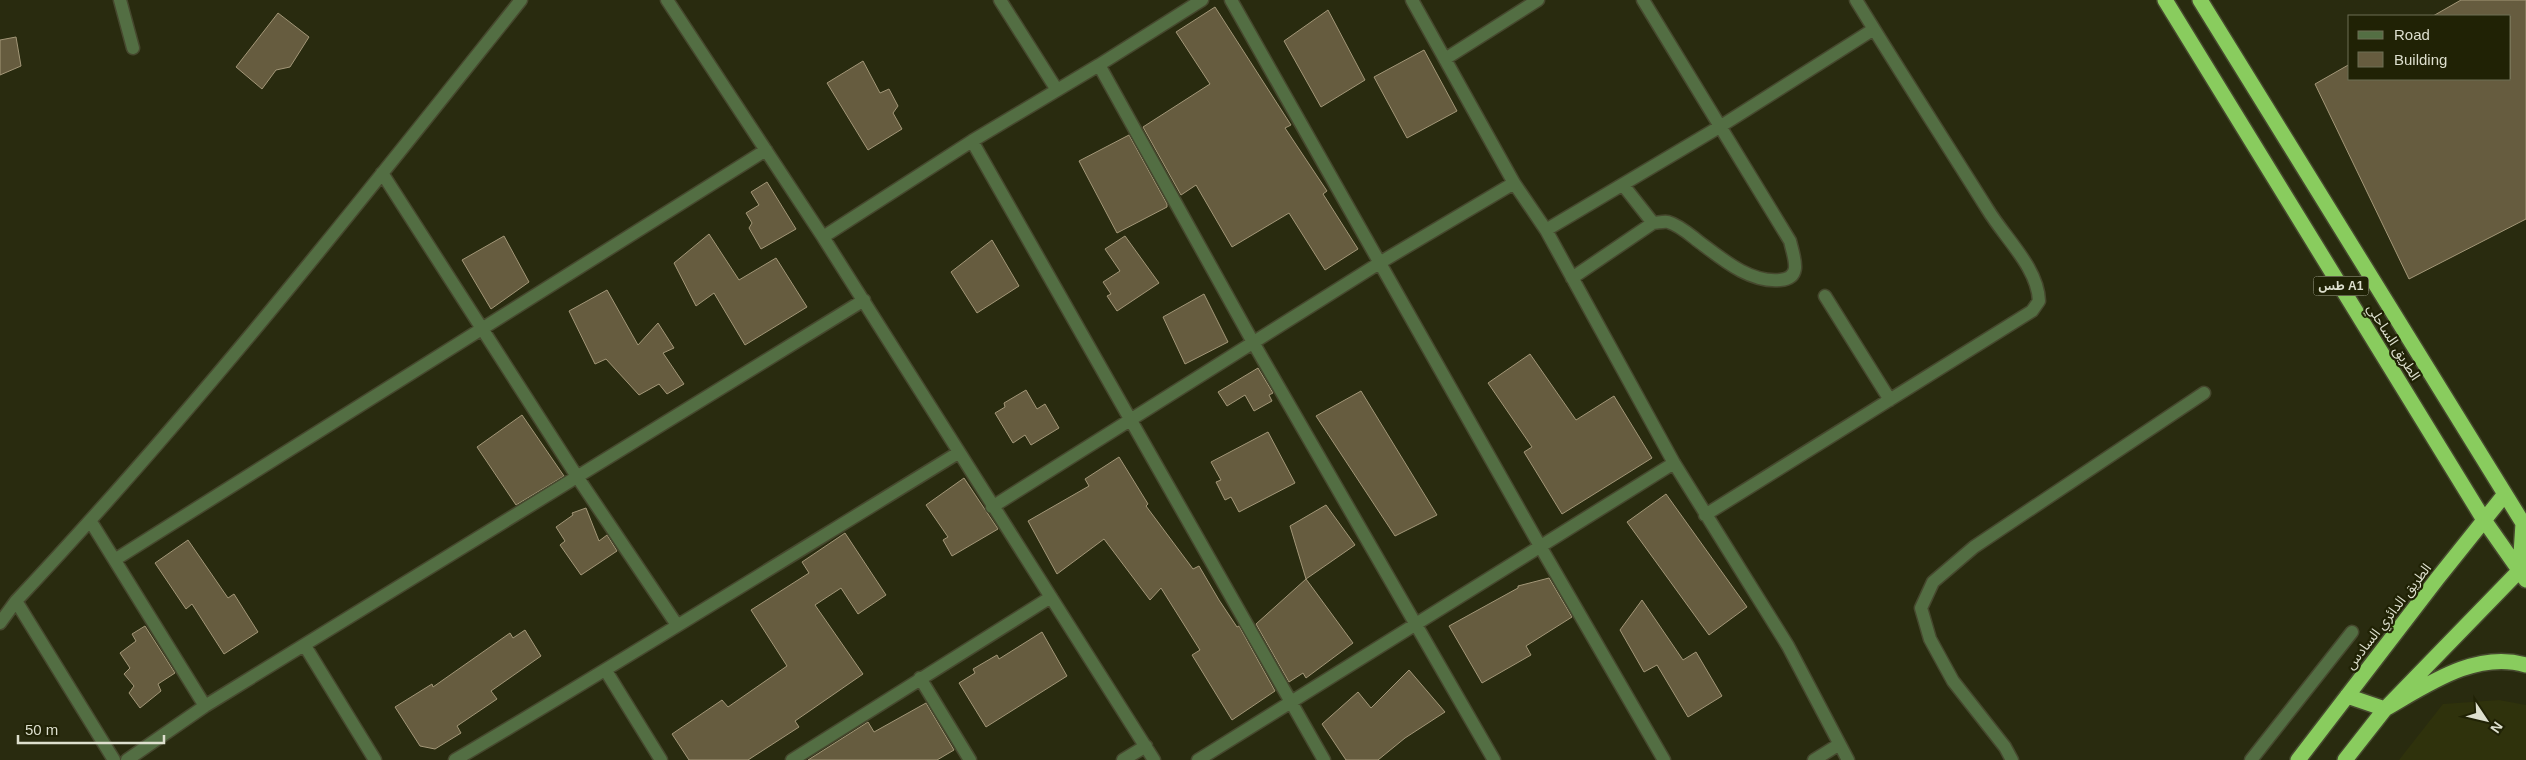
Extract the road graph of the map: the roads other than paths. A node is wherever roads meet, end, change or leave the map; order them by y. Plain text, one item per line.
1 (120, 0) edge
2 (521, 0) edge
3 (667, 0) edge
4 (1000, 0) edge
5 (1202, 0) edge
6 (1231, 0) edge
7 (1412, 0) edge
8 (1538, 0) edge
9 (1643, 0) edge
10 (1856, 0) edge
11 (2166, 0) edge
12 (2200, 0) edge
13 (1874, 29) junction
14 (133, 48) dead end
15 (1445, 59) junction
16 (1099, 65) junction
17 (1057, 90) junction
18 (1721, 126) junction
19 (972, 141) junction
20 (766, 150) junction
21 (382, 173) junction
22 (1514, 183) junction
23 (1623, 185) junction
24 (1653, 223) junction
25 (1546, 230) junction
26 (823, 237) junction
27 (1381, 262) junction
28 (1572, 278) junction
29 (1825, 296) dead end
30 (864, 300) junction
31 (483, 329) junction
32 (1254, 344) junction
33 (2204, 393) dead end
34 (1890, 400) junction
35 (1132, 419) junction
36 (958, 453) junction
37 (1674, 463) junction
38 (578, 478) junction
39 (2505, 494) junction
40 (992, 507) junction
41 (1705, 515) junction
42 (2484, 520) junction
43 (91, 522) junction
44 (2524, 525) edge
45 (1540, 546) junction
46 (116, 560) junction
47 (2523, 575) edge
48 (1051, 597) junction
49 (16, 601) junction
50 (0, 623) edge
51 (677, 625) junction
52 (1416, 625) junction
53 (2352, 632) dead end
54 (305, 646) junction
55 (2526, 665) edge
56 (606, 671) junction
57 (920, 678) junction
58 (2347, 696) junction
59 (1291, 703) junction
60 (205, 706) junction
61 (2385, 709) junction
62 (1838, 745) junction
63 (1146, 746) junction
64 (114, 760) edge
65 (127, 760) edge
66 (375, 760) edge
67 (455, 760) edge
68 (661, 760) edge
69 (792, 760) edge
70 (970, 760) edge
71 (1123, 760) edge
72 (1154, 760) edge
73 (1198, 760) edge
74 (1324, 760) edge
75 (1494, 760) edge
76 (1664, 760) edge
77 (1814, 760) edge
78 (1848, 760) edge
79 (2012, 760) edge
80 (2251, 760) edge
81 (2298, 760) edge
82 (2345, 760) edge

1 - 14 street
2 - 21 street
3 - 20 street
4 - 17 street
5 - 16 street
6 - 27 street
7 - 15 street
8 - 15 street
9 - 18 street
10 - 13 street
11 - 42 highway, الطريق الساحلي / طس A1
12 - 39 highway, الطريق الساحلي / طس A1
13 - 18 street
13 - 34 street
15 - 22 street
16 - 17 street
16 - 32 street
17 - 19 street
18 - 23 street
18 - 24 street
19 - 26 street
19 - 35 street
20 - 26 street
20 - 31 street
21 - 31 street
21 - 43 street
22 - 25 street
22 - 27 street
23 - 24 street
23 - 25 street
24 - 28 street
25 - 28 street
26 - 30 street
27 - 32 street
27 - 45 street
28 - 37 street
29 - 34 street
30 - 36 street
30 - 38 street
31 - 38 street
31 - 46 street
32 - 35 street
32 - 52 street
33 - 79 street
34 - 41 street
35 - 40 street
35 - 59 street
36 - 40 street
36 - 51 street
37 - 41 street
37 - 45 street
38 - 51 street
38 - 54 street
39 - 42 highway, الطريق الدائري السادس
39 - 44 highway, الطريق الساحلي / طس A1
40 - 48 street
41 - 62 street
42 - 47 highway, الطريق الساحلي / طس A1
42 - 58 highway, الطريق الدائري السادس
43 - 46 street
43 - 49 street
44 - 47 highway, طس A1
45 - 52 street
45 - 76 street
46 - 60 street
47 - 61 highway
48 - 57 street
48 - 63 street
49 - 50 street
49 - 64 street
51 - 56 street
52 - 59 street
52 - 75 street
53 - 80 street
54 - 60 street
54 - 66 street
55 - 61 highway
56 - 67 street
56 - 68 street
57 - 69 street
57 - 70 street
58 - 61 highway
58 - 81 highway, الطريق الدائري السادس
59 - 73 street
59 - 74 street
60 - 65 street
61 - 82 highway
62 - 77 street
62 - 78 street
63 - 71 street
63 - 72 street

